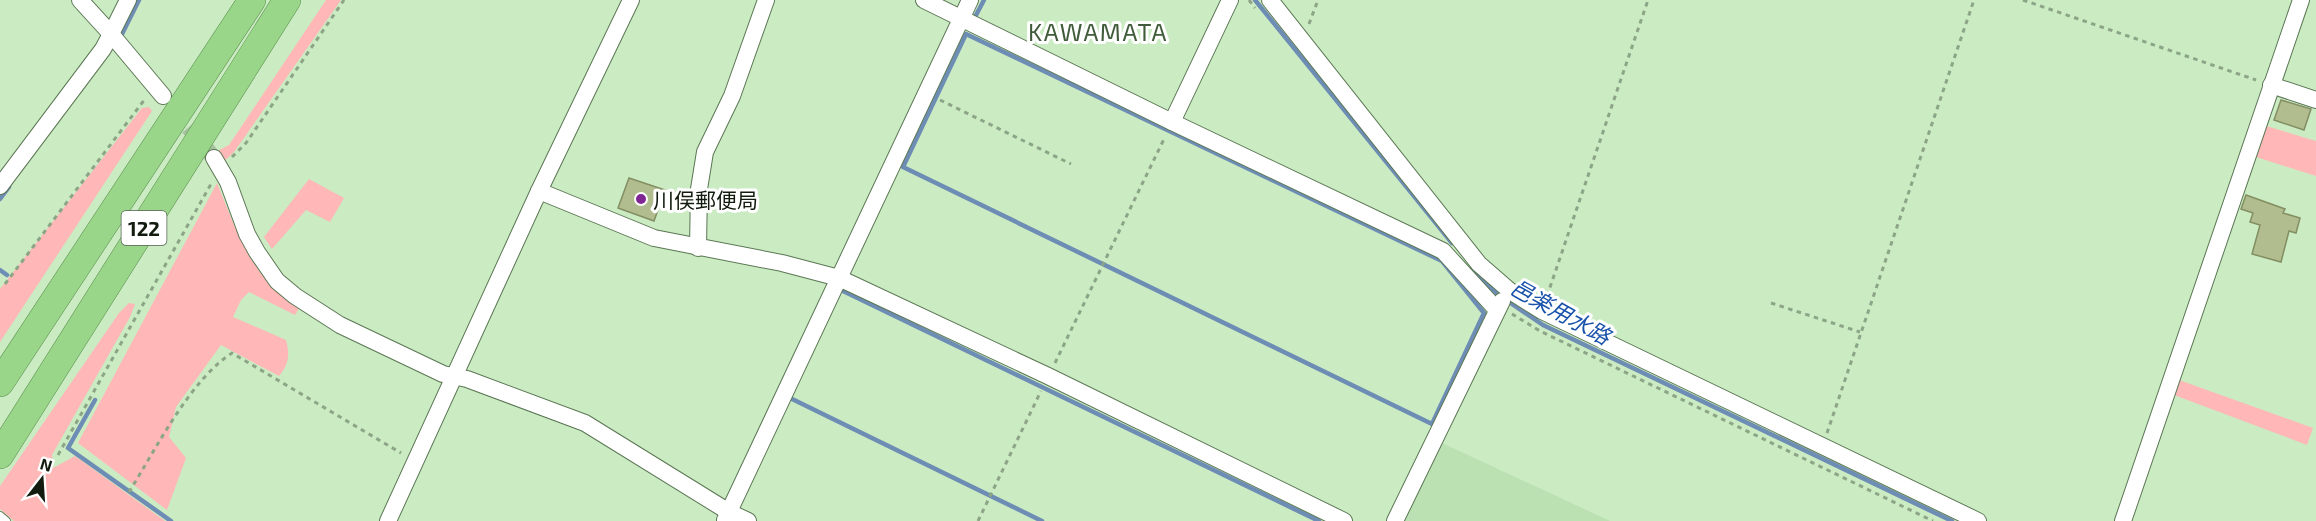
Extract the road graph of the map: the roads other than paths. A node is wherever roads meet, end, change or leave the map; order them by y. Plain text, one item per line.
1 (80, 0) edge
2 (128, 0) edge
3 (252, 0) edge
4 (287, 0) edge
5 (631, 0) edge
6 (766, 0) edge
7 (924, 0) edge
8 (970, 0) edge
9 (1230, 0) edge
10 (1270, 0) edge
11 (2301, 0) edge
12 (962, 19) junction
13 (111, 34) junction
14 (2271, 85) junction
15 (160, 92) road end
16 (2316, 100) edge
17 (1172, 122) junction
18 (217, 163) tunnel mouth
19 (0, 186) edge
20 (539, 192) junction
21 (698, 248) junction
22 (839, 278) junction
23 (1510, 291) junction
24 (1498, 308) junction
25 (454, 376) junction
26 (0, 383) edge
27 (0, 455) edge
28 (0, 516) edge
29 (727, 516) edge
30 (6, 521) edge
31 (388, 521) edge
32 (748, 521) edge
33 (1344, 521) edge
34 (1395, 521) edge
35 (1978, 521) edge
36 (2123, 521) edge

1 - 13 street
2 - 13 street
3 - 26 highway, 122
4 - 27 highway, 122
5 - 20 street
6 - 21 street
7 - 12 street
8 - 12 street
9 - 17 street
10 - 23 street
11 - 14 street
12 - 17 street
12 - 22 street
13 - 15 street
13 - 19 street
14 - 16 street
14 - 36 street
17 - 24 street
18 - 25 street
20 - 21 street
20 - 25 street
21 - 22 street
22 - 29 street
22 - 33 street
23 - 24 street
23 - 35 street
24 - 34 street
25 - 29 street
25 - 31 street
28 - 30 lane
29 - 32 street

